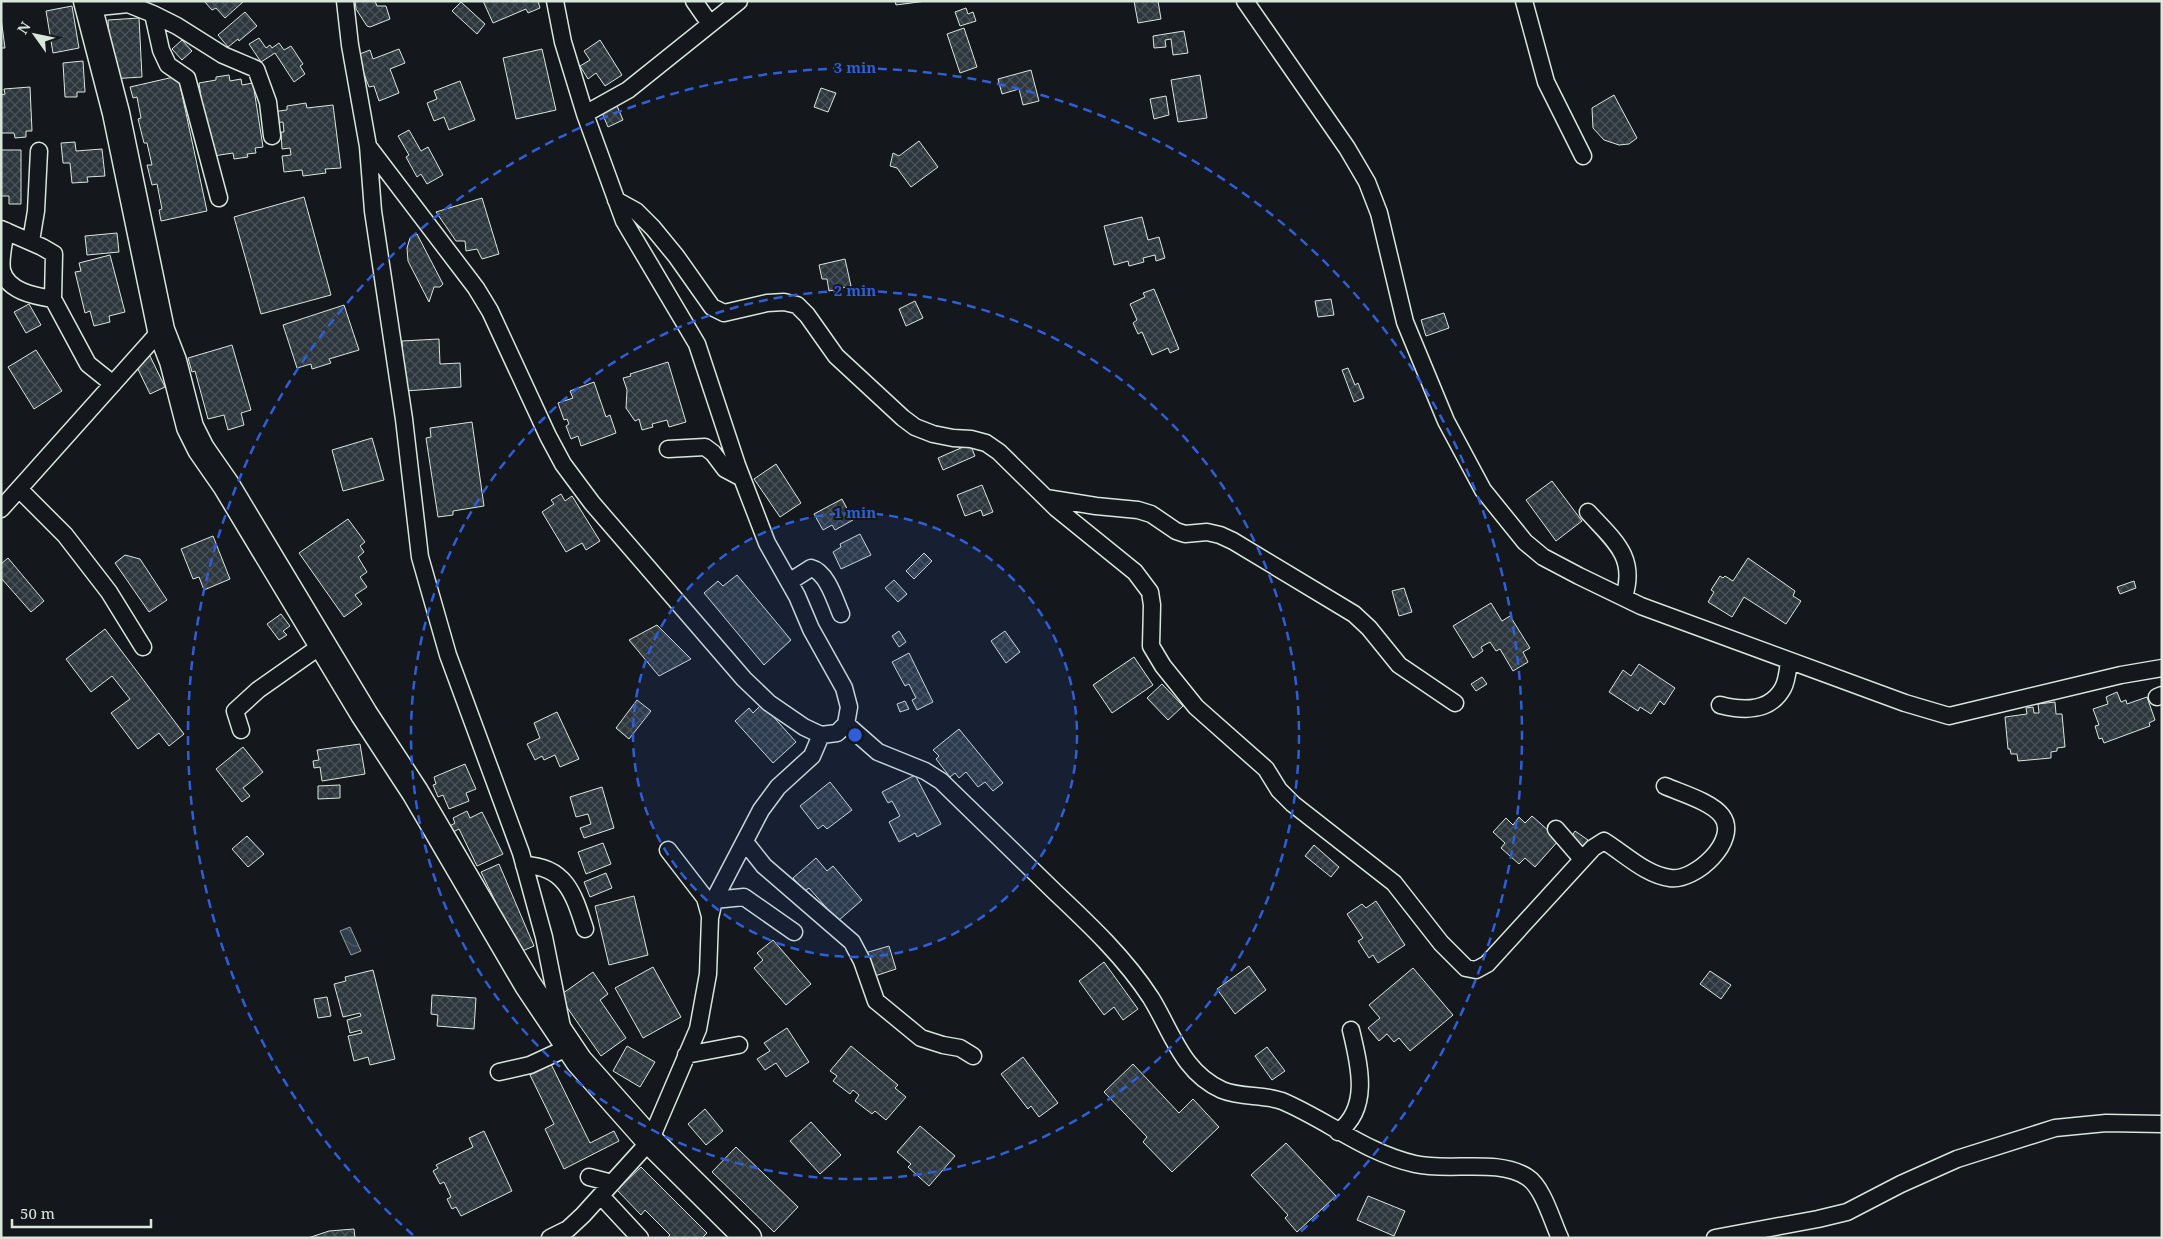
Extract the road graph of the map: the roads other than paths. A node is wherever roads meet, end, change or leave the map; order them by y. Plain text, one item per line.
1 (345, 1) edge
2 (555, 1) edge
3 (694, 1) edge
4 (739, 1) edge
5 (1245, 1) edge
6 (1524, 1) edge
7 (88, 5) edge
8 (153, 14) junction
9 (710, 24) junction
10 (585, 114) junction
11 (272, 136) dead end
12 (368, 146) junction
13 (39, 151) dead end
14 (1583, 156) dead end
15 (219, 198) dead end
16 (616, 200) junction
17 (4, 230) edge
18 (31, 241) junction
19 (53, 299) junction
20 (161, 330) junction
21 (113, 384) junction
22 (668, 449) dead end
23 (742, 478) junction
24 (19, 489) junction
25 (1046, 498) junction
26 (1, 509) edge
27 (1588, 512) dead end
28 (789, 582) junction
29 (1624, 597) junction
30 (841, 614) dead end
31 (322, 645) junction
32 (144, 647) dead end
33 (1789, 661) junction
34 (2162, 668) edge
35 (1455, 703) dead end
36 (1720, 705) dead end
37 (846, 724) junction
38 (241, 730) dead end
39 (821, 735) junction
40 (1665, 786) dead end
41 (1556, 829) dead end
42 (744, 842) junction
43 (668, 850) dead end
44 (1582, 860) junction
45 (524, 865) junction
46 (714, 900) junction
47 (710, 918) junction
48 (586, 929) dead end
49 (794, 932) dead end
50 (1351, 1030) dead end
51 (567, 1044) junction
52 (739, 1045) dead end
53 (686, 1056) junction
54 (973, 1056) dead end
55 (499, 1072) dead end
56 (2162, 1124) edge
57 (1338, 1132) junction
58 (650, 1141) junction
59 (588, 1177) dead end
60 (612, 1183) junction
61 (601, 1196) junction
62 (550, 1238) edge
63 (640, 1238) edge
64 (748, 1238) edge
65 (1560, 1238) edge
66 (1715, 1238) edge

1 - 12 street
2 - 10 street
3 - 9 street
4 - 9 street
5 - 29 street
6 - 14 street
7 - 8 street
7 - 20 main road
8 - 11 street
8 - 15 street
9 - 10 street
10 - 16 street
12 - 39 street
12 - 45 street
13 - 18 street
16 - 23 street
16 - 25 street
17 - 18 street
17 - 19 street
18 - 19 street
19 - 21 street
20 - 21 street
20 - 31 main road
21 - 24 street
22 - 23 street
23 - 28 street
24 - 26 street
24 - 32 street
25 - 35 street
25 - 44 street
27 - 29 street
28 - 30 street
28 - 37 street
29 - 33 street
31 - 38 street
31 - 51 main road
33 - 34 street
33 - 36 street
37 - 39 street
37 - 57 street
39 - 42 street
40 - 44 street
41 - 44 street
42 - 46 street
42 - 54 street
43 - 47 street
45 - 48 street
45 - 51 street
46 - 47 street
46 - 49 street
47 - 53 street
50 - 57 street
51 - 55 street
51 - 58 main road
52 - 53 street
53 - 58 street
56 - 66 street
57 - 65 street
58 - 60 street
58 - 64 main road
59 - 60 street
60 - 61 street
61 - 62 street
61 - 63 street

